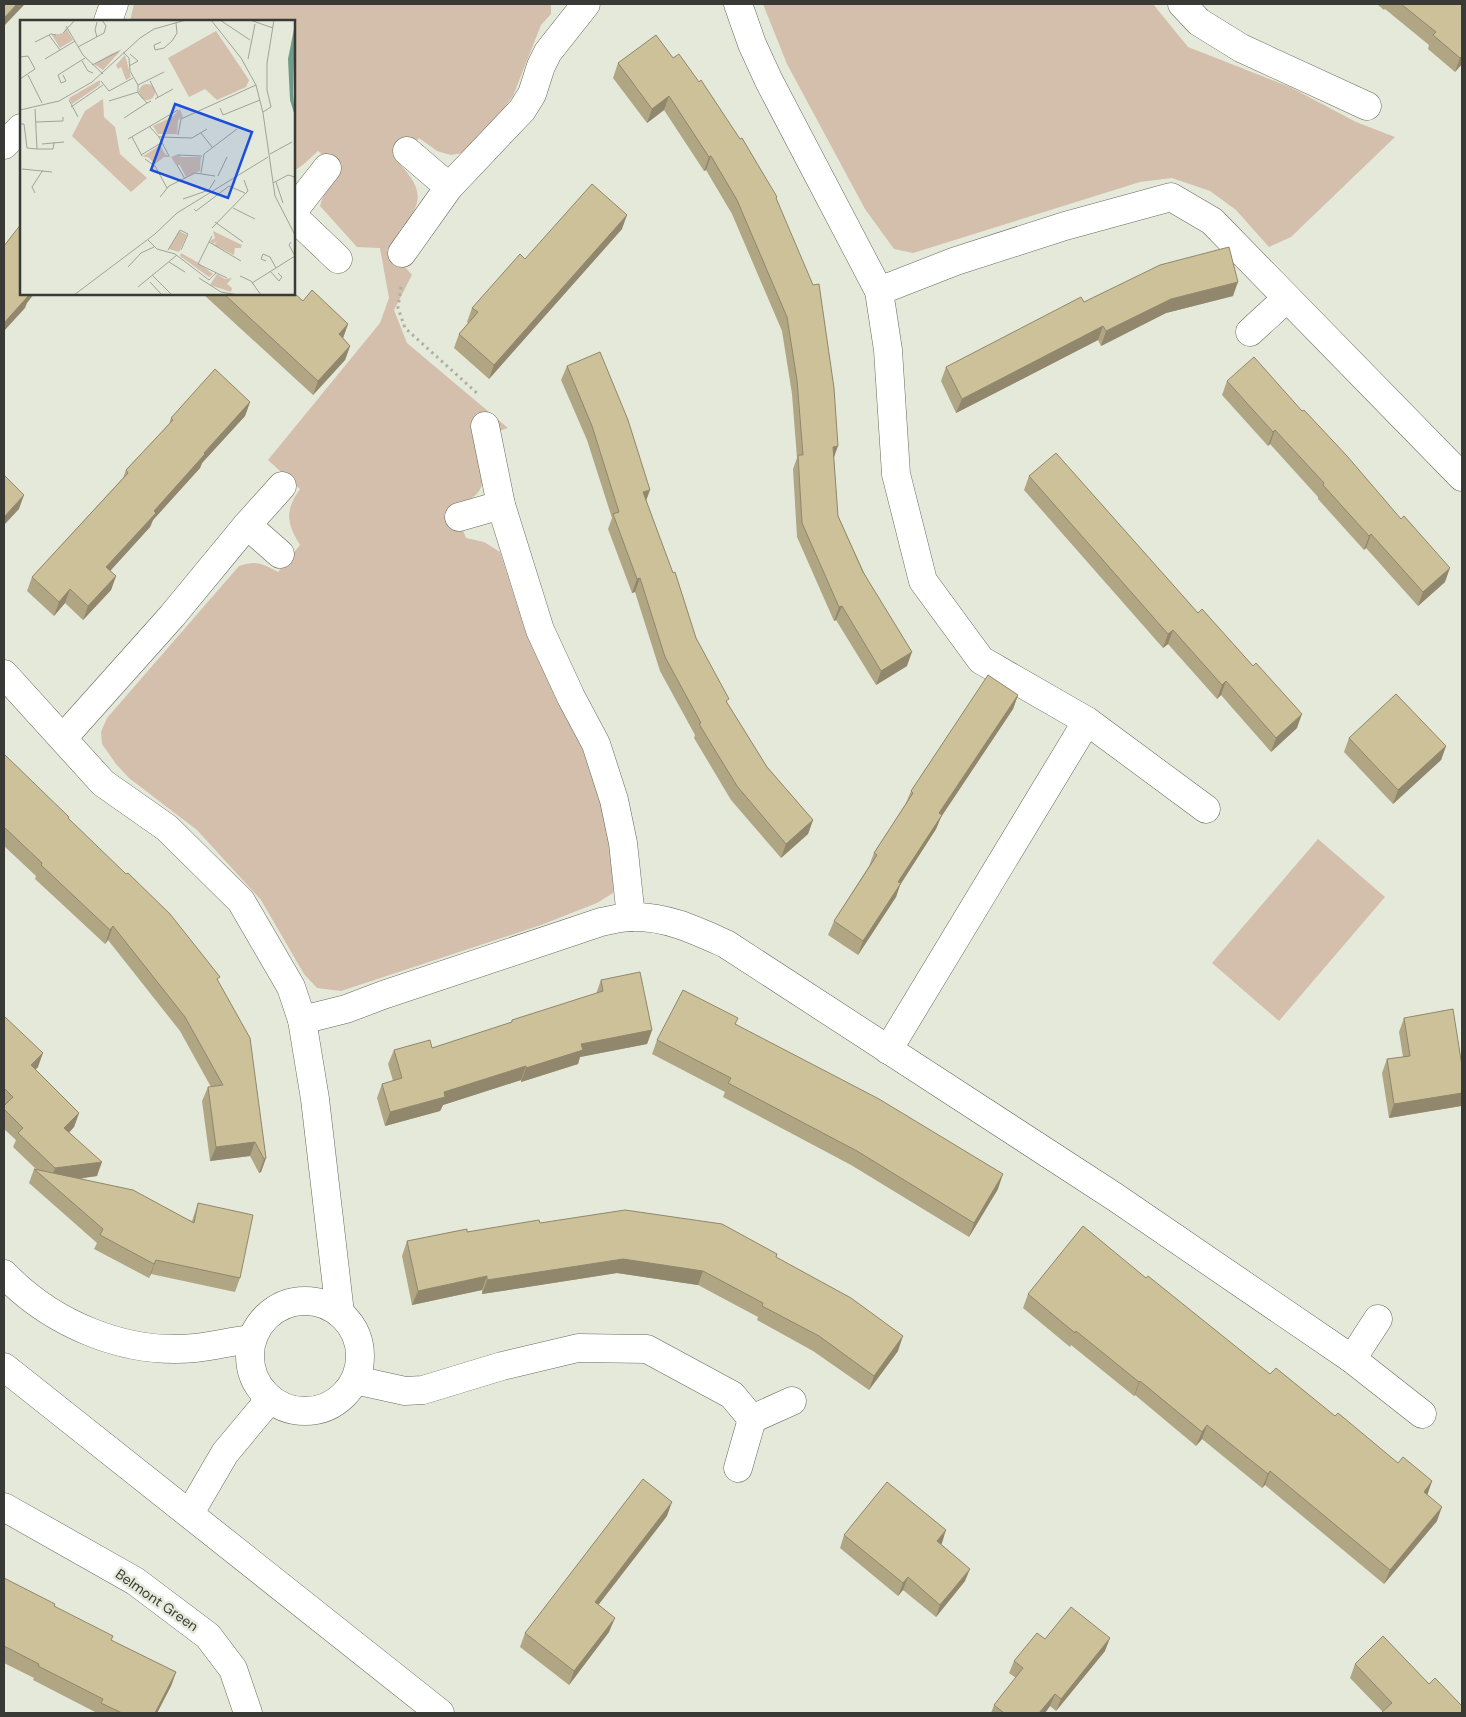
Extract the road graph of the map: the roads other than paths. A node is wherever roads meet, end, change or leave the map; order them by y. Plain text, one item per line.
1 (114, 4) edge
2 (586, 4) edge
3 (738, 4) edge
4 (1198, 10) edge
5 (108, 20) edge
6 (1367, 106) dead end
7 (20, 129) edge
8 (4, 145) edge
9 (407, 151) dead end
10 (327, 168) dead end
11 (449, 187) junction
12 (295, 209) edge
13 (295, 218) edge
14 (402, 253) road end
15 (338, 259) dead end
16 (879, 291) junction
17 (1288, 298) junction
18 (1250, 332) dead end
19 (485, 426) dead end
20 (1462, 478) edge
21 (282, 486) dead end
22 (501, 505) junction
23 (459, 517) dead end
24 (247, 525) junction
25 (280, 554) dead end
26 (4, 674) edge
27 (1087, 721) junction
28 (63, 738) junction
29 (1206, 809) dead end
30 (631, 917) junction
31 (302, 1020) junction
32 (888, 1050) junction
33 (4, 1274) edge
34 (340, 1313) junction
35 (1378, 1319) dead end
36 (252, 1338) junction
37 (1352, 1359) junction
38 (4, 1367) edge
39 (355, 1380) junction
40 (270, 1399) junction
41 (792, 1401) dead end
42 (1422, 1414) dead end
43 (752, 1419) junction
44 (738, 1468) dead end
45 (4, 1507) edge
46 (190, 1513) junction
47 (434, 1711) edge
48 (248, 1713) edge

1 - 5 street
2 - 11 street
3 - 16 street
4 - 6 street
7 - 8 street
9 - 11 street
10 - 12 street
11 - 14 street
13 - 15 street
16 - 17 street
16 - 27 street
17 - 18 street
17 - 20 street
19 - 22 street
21 - 24 street
22 - 23 street
22 - 30 street
24 - 25 street
24 - 28 street
26 - 28 street
27 - 29 street
27 - 32 street
28 - 31 street
30 - 31 street
30 - 32 street
31 - 34 street
32 - 37 street
33 - 36 street
34 - 36 street
34 - 39 street
35 - 37 street
36 - 40 street
37 - 42 street
38 - 46 street
39 - 40 street
39 - 43 street
40 - 46 street
41 - 43 street
43 - 44 street
45 - 48 street, Belmont Green
46 - 47 street

